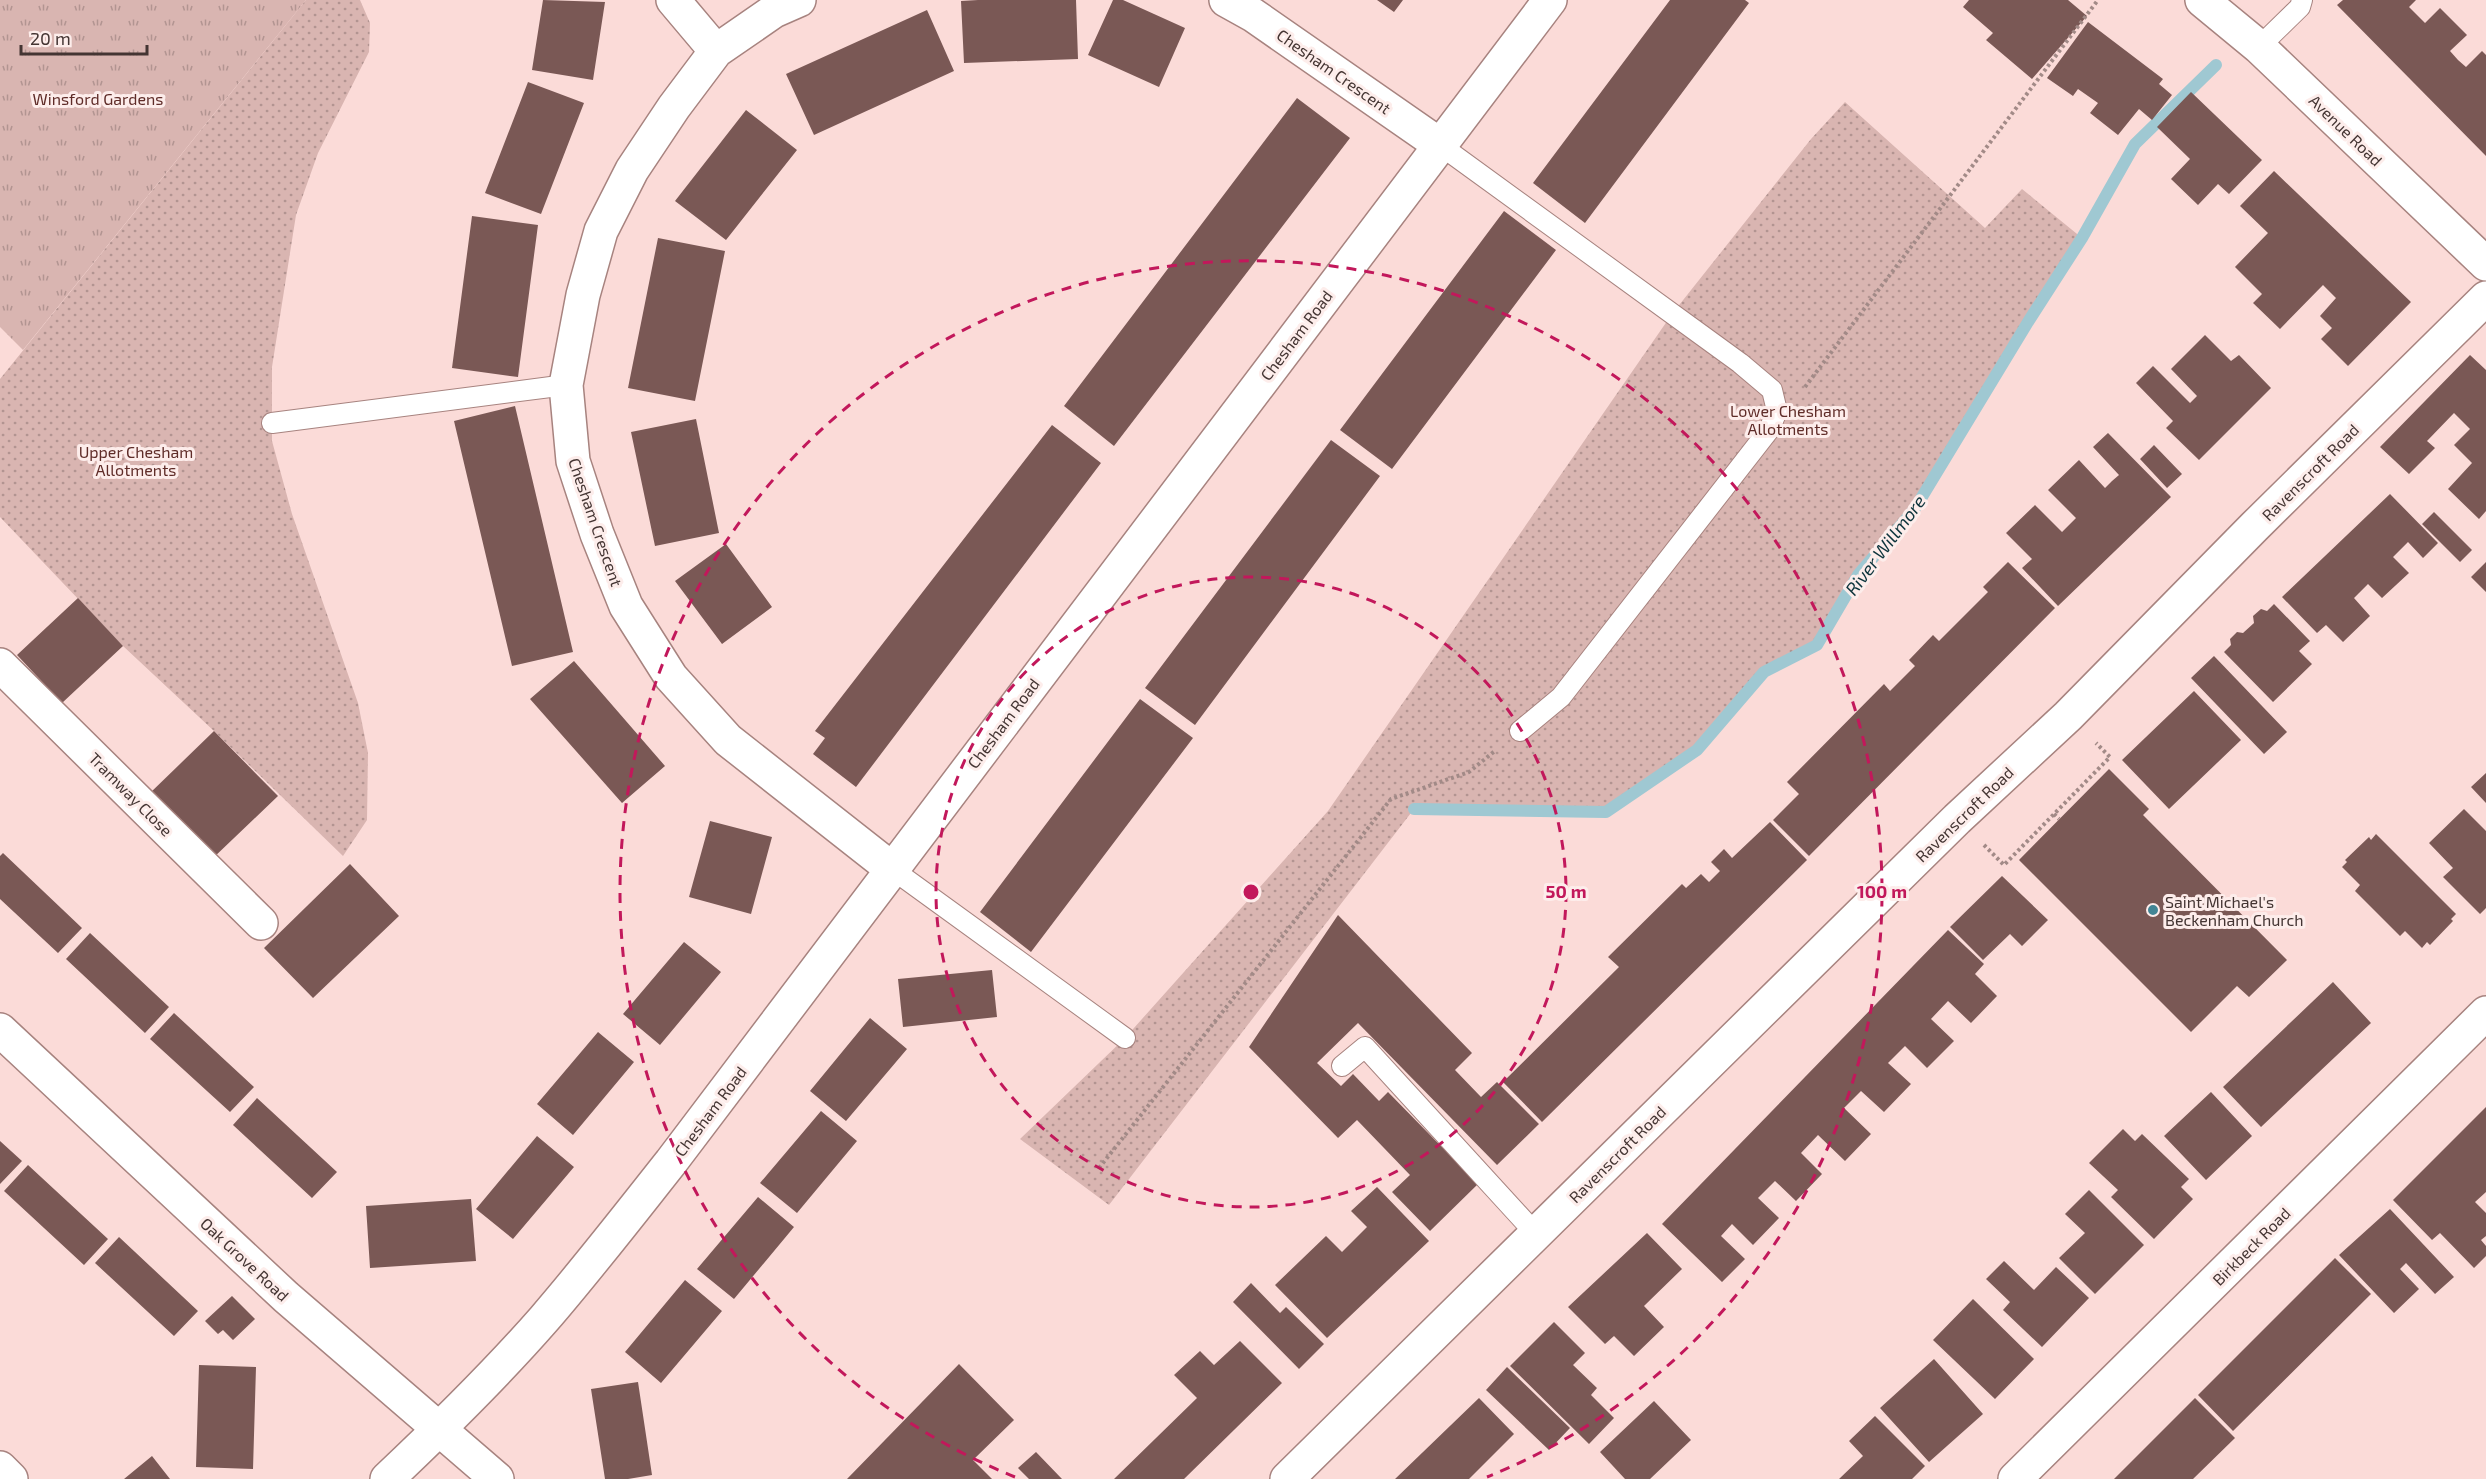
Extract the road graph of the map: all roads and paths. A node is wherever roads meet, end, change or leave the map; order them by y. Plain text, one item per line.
1 (673, 0) edge
2 (799, 0) edge
3 (1226, 0) edge
4 (1550, 0) edge
5 (2098, 0) edge
6 (2202, 0) edge
7 (2302, 0) edge
8 (2259, 47) junction
9 (716, 51) junction
10 (1440, 145) junction
11 (2486, 264) edge
12 (2486, 298) edge
13 (566, 385) junction
14 (272, 423) dead end
15 (1768, 430) junction
16 (0, 665) edge
17 (1520, 730) joint
18 (2110, 757) dead end
19 (2054, 814) junction
20 (1957, 819) junction
21 (2059, 819) dead end
22 (892, 869) junction
23 (261, 923) dead end
24 (2486, 1013) edge
25 (0, 1030) edge
26 (1125, 1038) dead end
27 (1342, 1066) dead end
28 (1098, 1168) dead end
29 (1536, 1234) junction
30 (438, 1430) junction
31 (0, 1468) edge
32 (11, 1479) edge
33 (387, 1479) edge
34 (497, 1479) edge
35 (1287, 1479) edge
36 (2015, 1479) edge

1 - 9 street
2 - 9 street, Chesham Crescent
3 - 10 street, Chesham Crescent
4 - 10 street, Chesham Road
5 - 15 path
6 - 8 street, Avenue Road
7 - 8 lane
8 - 11 street, Avenue Road
9 - 13 street, Chesham Crescent
10 - 15 lane
10 - 22 street, Chesham Road
12 - 20 street, Ravenscroft Road
13 - 14 lane
13 - 22 street, Chesham Crescent
15 - 17 lane
16 - 23 street, Tramway Close
17 - 28 path
18 - 19 path
19 - 20 path
19 - 21 path
20 - 29 street, Ravenscroft Road
22 - 26 lane
22 - 30 street, Chesham Road
24 - 36 street, Birkbeck Road
25 - 30 street, Oak Grove Road
27 - 29 lane
29 - 35 street, Ravenscroft Road
30 - 33 street, Chesham Road
30 - 34 street, Oak Grove Road
31 - 32 street

